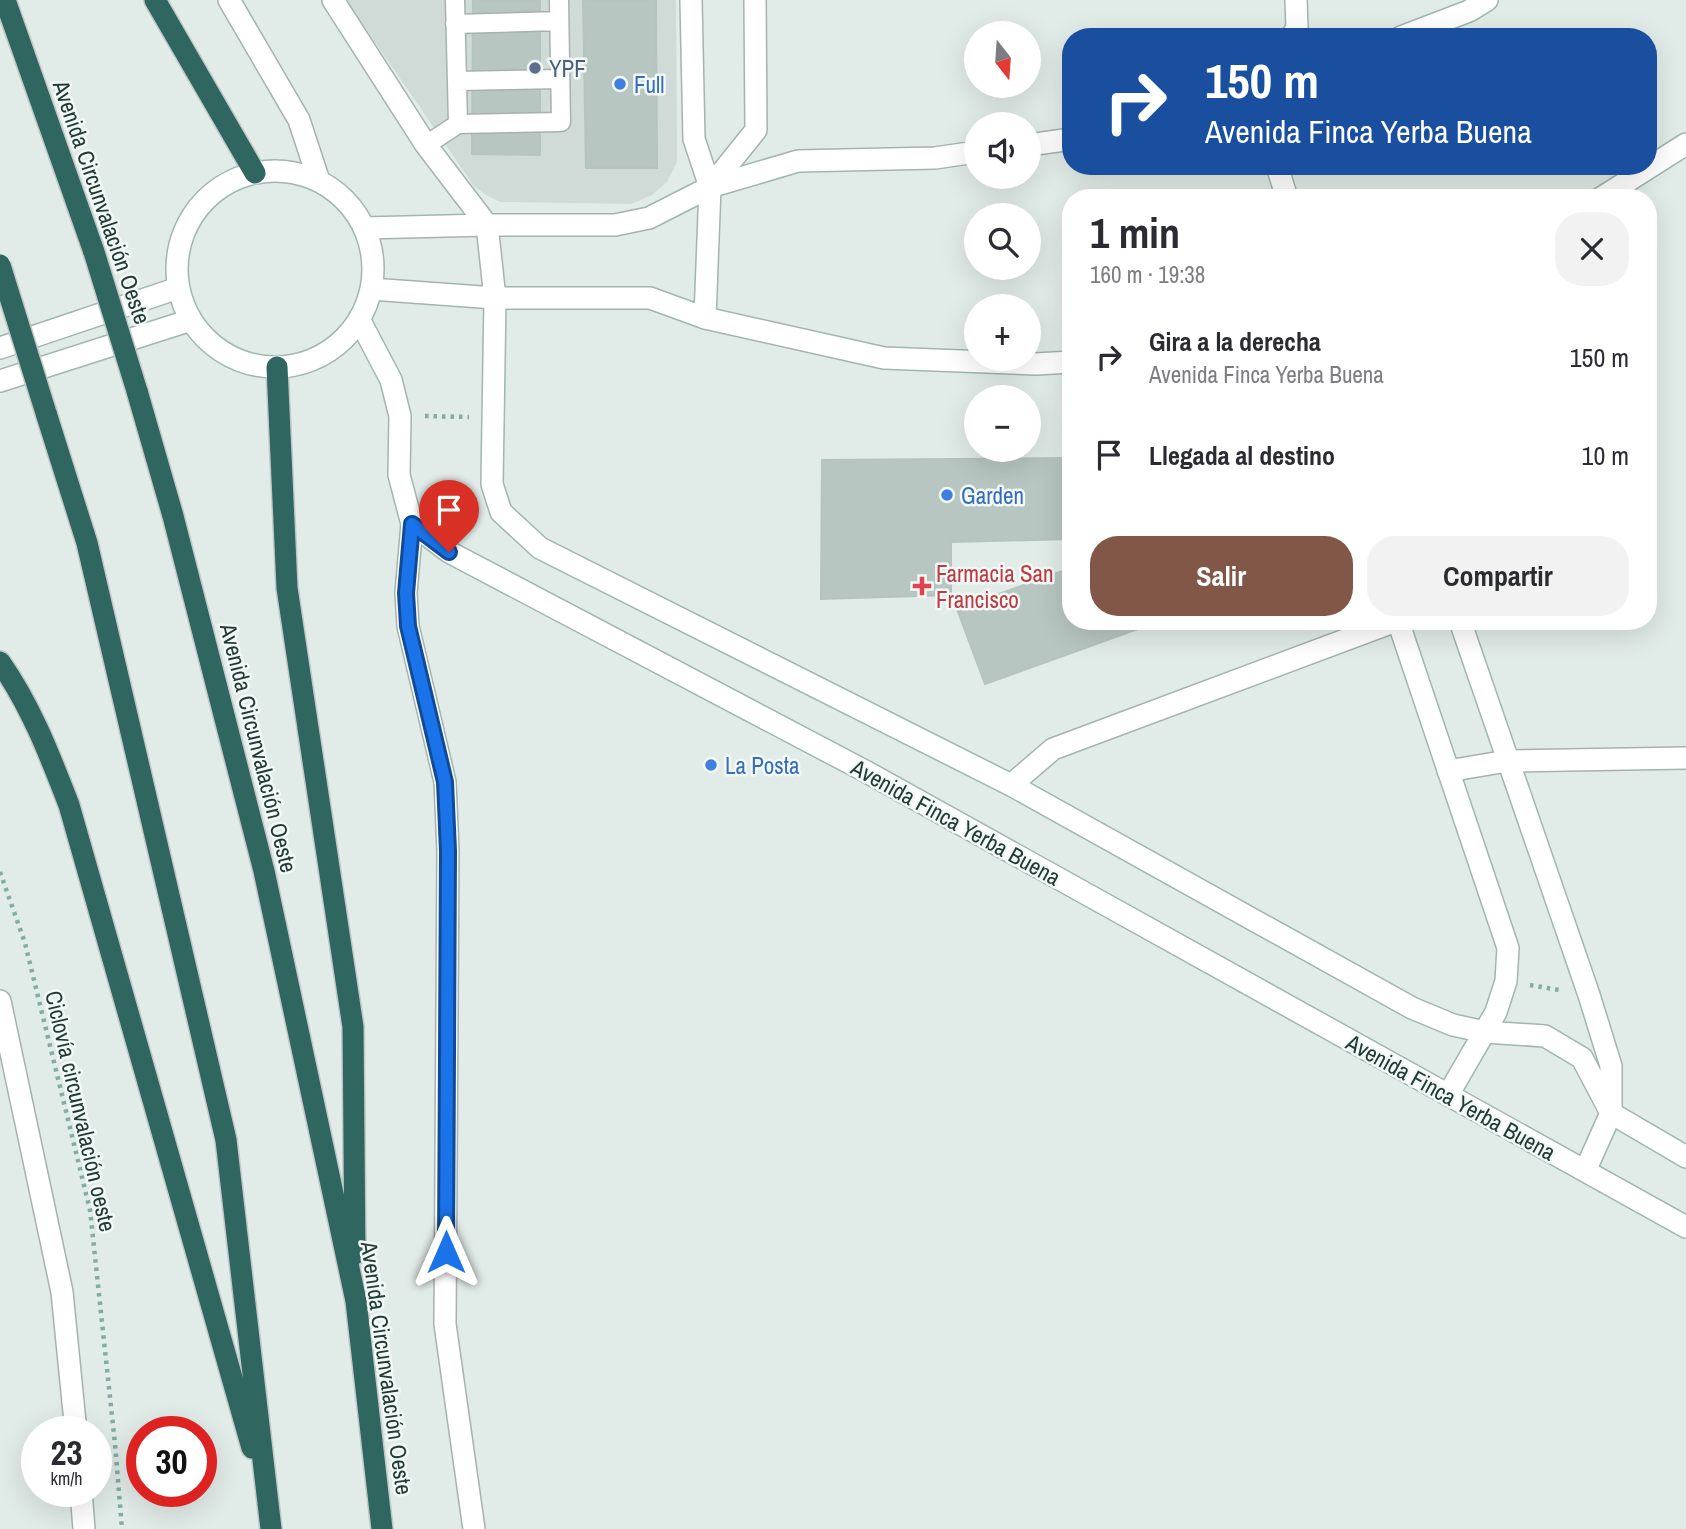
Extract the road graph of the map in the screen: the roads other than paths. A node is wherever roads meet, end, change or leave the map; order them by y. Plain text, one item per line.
1 (5, 0) edge
2 (155, 0) edge
3 (229, 0) edge
4 (333, 0) edge
5 (455, 0) edge
6 (559, 0) edge
7 (691, 0) edge
8 (755, 0) edge
9 (1296, 0) edge
10 (1487, 0) edge
11 (559, 21) junction
12 (455, 24) junction
13 (1297, 28) edge
14 (1424, 28) edge
15 (560, 79) junction
16 (457, 81) junction
17 (458, 124) junction
18 (1062, 140) edge
19 (1041, 143) edge
20 (1686, 144) edge
21 (426, 145) junction
22 (964, 154) edge
23 (1657, 162) edge
24 (255, 173) junction
25 (1637, 175) edge
26 (318, 181) junction
27 (710, 187) junction
28 (1615, 189) edge
29 (486, 225) junction
30 (364, 229) junction
31 (0, 265) edge
32 (178, 288) junction
33 (371, 289) junction
34 (495, 298) junction
35 (705, 318) junction
36 (359, 319) junction
37 (191, 320) junction
38 (0, 348) edge
39 (1062, 363) edge
40 (277, 367) junction
41 (0, 382) edge
42 (412, 524) junction
43 (1373, 630) edge
44 (1400, 630) edge
45 (1463, 630) edge
46 (0, 662) edge
47 (1686, 758) edge
48 (1507, 761) junction
49 (1448, 771) junction
50 (1011, 785) junction
51 (0, 1001) edge
52 (1485, 1032) junction
53 (1448, 1095) junction
54 (1611, 1113) junction
55 (1686, 1157) edge
56 (1585, 1171) junction
57 (1686, 1227) edge
58 (356, 1301) junction
59 (74, 1416) edge
60 (82, 1507) edge
61 (270, 1518) edge
62 (84, 1529) edge
63 (382, 1529) edge
64 (474, 1529) edge

1 - 58 highway, Avenida Circunvalación Oeste, bridge
2 - 24 highway
3 - 26 street
4 - 21 street
5 - 12 lane
6 - 11 lane
7 - 27 street
8 - 27 street
9 - 13 street
10 - 14 street
11 - 12 lane
11 - 15 lane
12 - 16 lane
15 - 16 lane
15 - 17 lane
16 - 17 lane
17 - 21 lane
18 - 19 street
20 - 23 street
21 - 29 street
22 - 27 street
24 - 26 street
24 - 32 street
25 - 28 street
26 - 30 street
27 - 29 street
27 - 35 street
29 - 30 street
29 - 34 street
30 - 33 street
31 - 61 highway, bridge
32 - 37 street
32 - 38 street
33 - 34 street
33 - 36 street
34 - 35 street
34 - 50 street
35 - 39 street
36 - 40 street
36 - 42 street
37 - 40 street
37 - 41 street
40 - 58 highway
42 - 53 street, Avenida Finca Yerba Buena
42 - 64 street
43 - 50 street
44 - 49 street
45 - 48 street
46 - 61 highway
47 - 48 street
48 - 49 street
48 - 54 street
49 - 52 street
50 - 52 street
51 - 59 street
52 - 53 street
52 - 54 street
53 - 56 street, Avenida Finca Yerba Buena
54 - 55 street
54 - 56 street
56 - 57 street, Avenida Finca Yerba Buena
58 - 63 highway, Avenida Circunvalación Oeste
60 - 62 street

